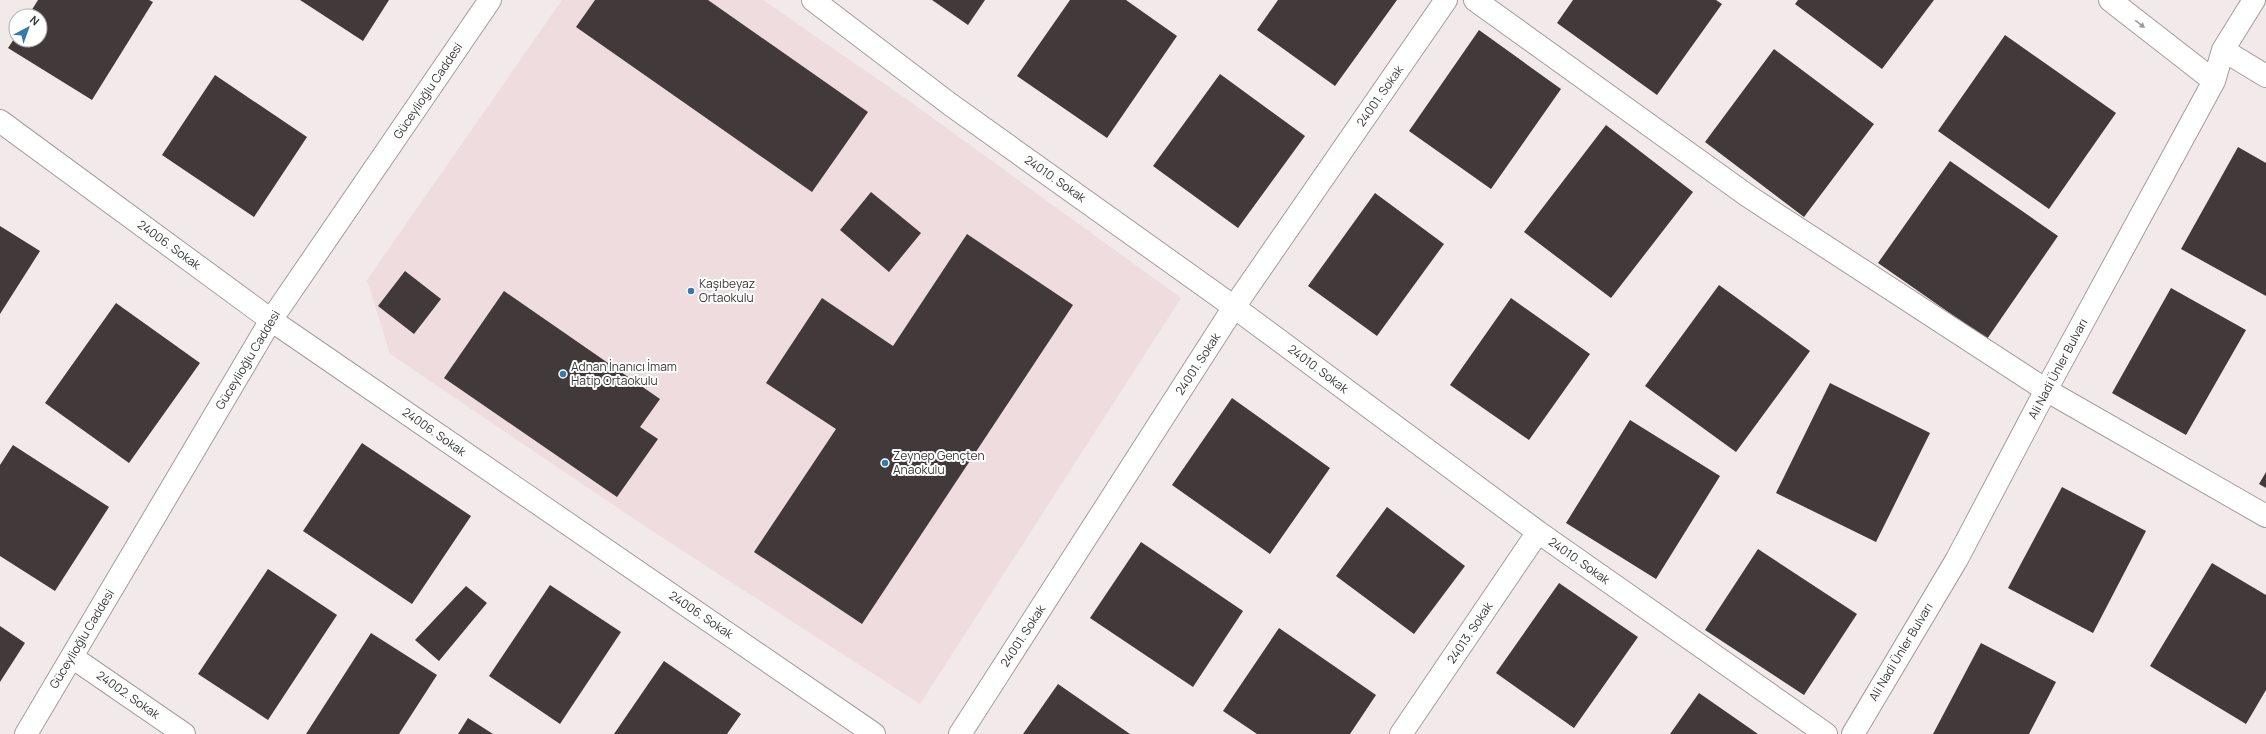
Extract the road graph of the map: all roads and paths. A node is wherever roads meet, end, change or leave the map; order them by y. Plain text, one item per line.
1 (490, 0) edge
2 (813, 0) edge
3 (1446, 0) edge
4 (1475, 0) edge
5 (2110, 0) edge
6 (2254, 0) edge
7 (2223, 50) junction
8 (2266, 76) edge
9 (2214, 81) junction
10 (0, 121) edge
11 (1234, 307) junction
12 (271, 320) junction
13 (2046, 390) junction
14 (2266, 516) edge
15 (1538, 532) junction
16 (72, 657) junction
17 (26, 734) edge
18 (184, 734) edge
19 (874, 734) edge
20 (960, 734) edge
21 (1401, 734) edge
22 (1826, 734) edge
23 (1853, 734) edge

1 - 12 street, Güceylioğlu Caddesi
2 - 11 street, 24010. Sokak
3 - 11 street, 24001. Sokak
4 - 13 street
5 -> 9 street
6 - 7 street, Ali Nadi Ünler Bulvarı
7 - 8 street
7 - 9 street, Ali Nadi Ünler Bulvarı
9 - 13 street, Ali Nadi Ünler Bulvarı
10 - 12 street, 24006. Sokak
11 - 15 street, 24010. Sokak
11 - 20 street, 24001. Sokak
12 - 16 street, Güceylioğlu Caddesi
12 - 19 street, 24006. Sokak
13 - 14 street
13 - 23 street, Ali Nadi Ünler Bulvarı
15 - 21 street, 24013. Sokak
15 - 22 street, 24010. Sokak
16 - 17 street, Güceylioğlu Caddesi
16 - 18 street, 24002. Sokak

